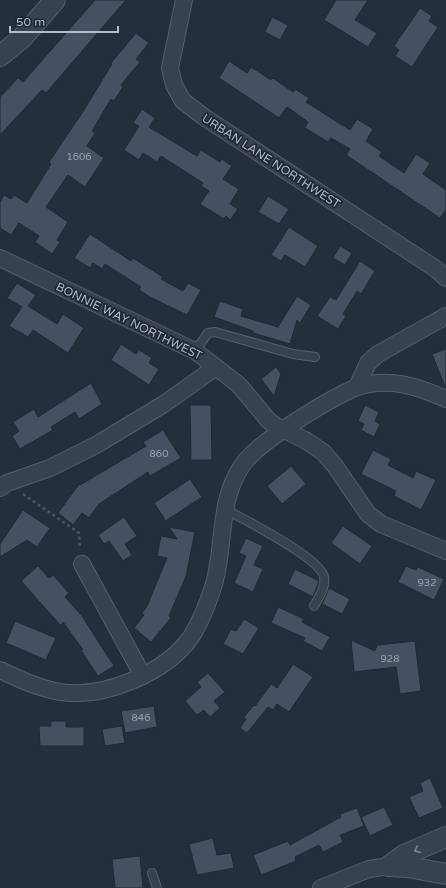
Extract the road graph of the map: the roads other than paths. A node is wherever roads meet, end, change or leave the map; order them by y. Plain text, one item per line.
1 (55, 0) edge
2 (184, 0) edge
3 (0, 56) edge
4 (0, 258) edge
5 (446, 278) edge
6 (446, 316) edge
7 (195, 351) junction
8 (315, 357) dead end
9 (216, 366) junction
10 (357, 387) junction
11 (446, 398) edge
12 (284, 430) junction
13 (2, 483) edge
14 (225, 509) junction
15 (446, 551) edge
16 (82, 564) road end
17 (314, 606) dead end
18 (0, 670) edge
19 (144, 676) junction
20 (446, 837) edge
21 (390, 866) junction
22 (152, 873) dead end
23 (446, 874) edge
24 (157, 888) edge
25 (321, 888) edge

1 - 3 street
2 - 5 street, URBAN LANE NORTHWEST
4 - 7 street, BONNIE WAY NORTHWEST
6 - 10 street
7 - 8 lane
7 - 9 street, BONNIE WAY NORTHWEST
9 - 12 street, BONNIE WAY NORTHWEST
9 - 13 street
10 - 11 street
10 - 12 street
12 - 14 street
12 - 15 street, BONNIE WAY NORTHWEST
14 - 17 lane
14 - 19 street
16 - 19 street
18 - 19 street
20 -> 21 street
21 - 23 street
21 - 25 street
22 - 24 lane

